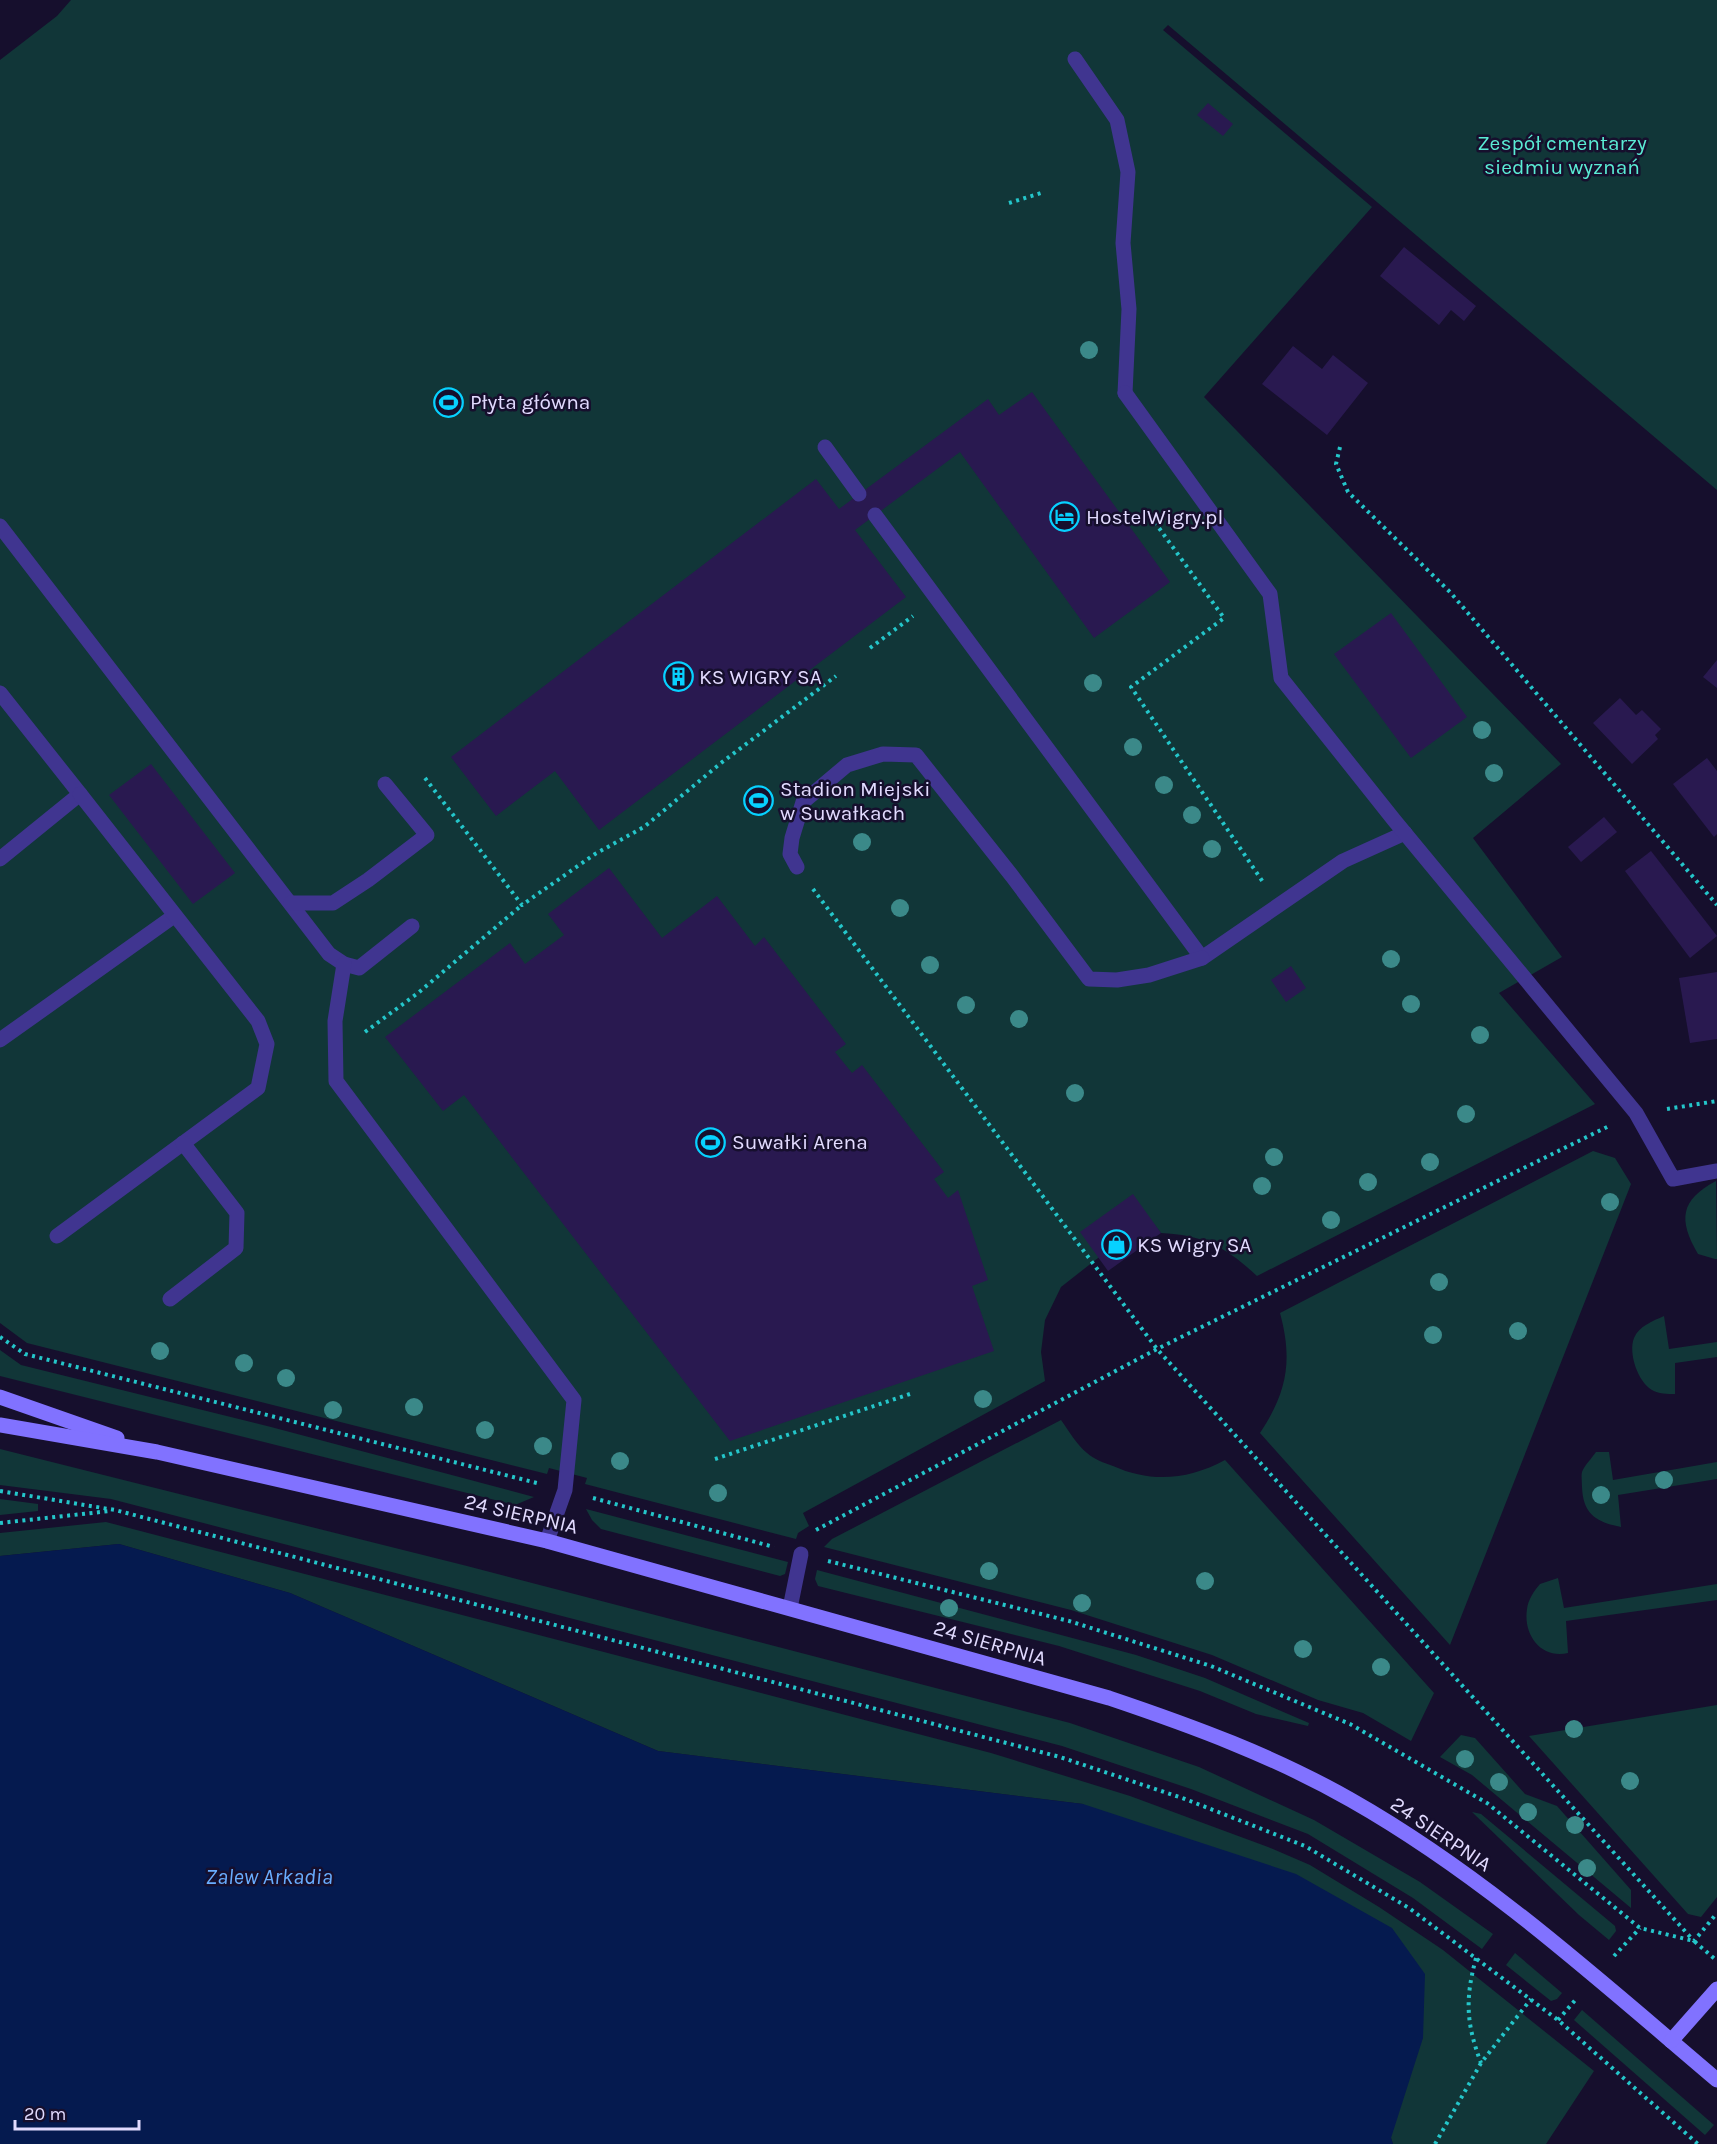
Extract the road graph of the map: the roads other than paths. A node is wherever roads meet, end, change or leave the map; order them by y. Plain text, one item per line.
1 (1075, 59) dead end
2 (825, 447) dead end
3 (859, 494) dead end
4 (875, 515) dead end
5 (0, 525) edge
6 (0, 693) edge
7 (385, 784) dead end
8 (80, 794) junction
9 (1405, 833) junction
10 (0, 859) edge
11 (797, 867) road end
12 (291, 903) junction
13 (174, 916) junction
14 (412, 926) dead end
15 (1202, 958) junction
16 (344, 964) junction
17 (0, 1040) edge
18 (183, 1143) junction
19 (1717, 1171) edge
20 (57, 1236) dead end
21 (170, 1299) dead end
22 (0, 1396) edge
23 (0, 1425) edge
24 (157, 1452) junction
25 (547, 1541) junction
26 (801, 1554) road end
27 (790, 1608) junction
28 (1717, 1989) edge
29 (1671, 2041) junction
30 (1717, 2080) edge

1 - 9 street
2 - 3 street
4 - 15 street
5 - 12 street
6 - 8 street
7 - 12 street
8 - 10 street
8 - 13 street
9 - 15 street
9 - 19 street
11 - 15 street
12 - 16 street
13 - 17 street
13 - 18 street
14 - 16 street
16 - 25 street
18 - 20 street
18 - 21 street
22 - 24 main road, 24 SIERPNIA
23 - 24 main road, 24 SIERPNIA
24 - 25 main road, 24 SIERPNIA
25 - 27 main road, 24 SIERPNIA
26 - 27 street
27 - 29 main road, 24 SIERPNIA
28 - 29 main road
29 - 30 main road, 24 SIERPNIA

